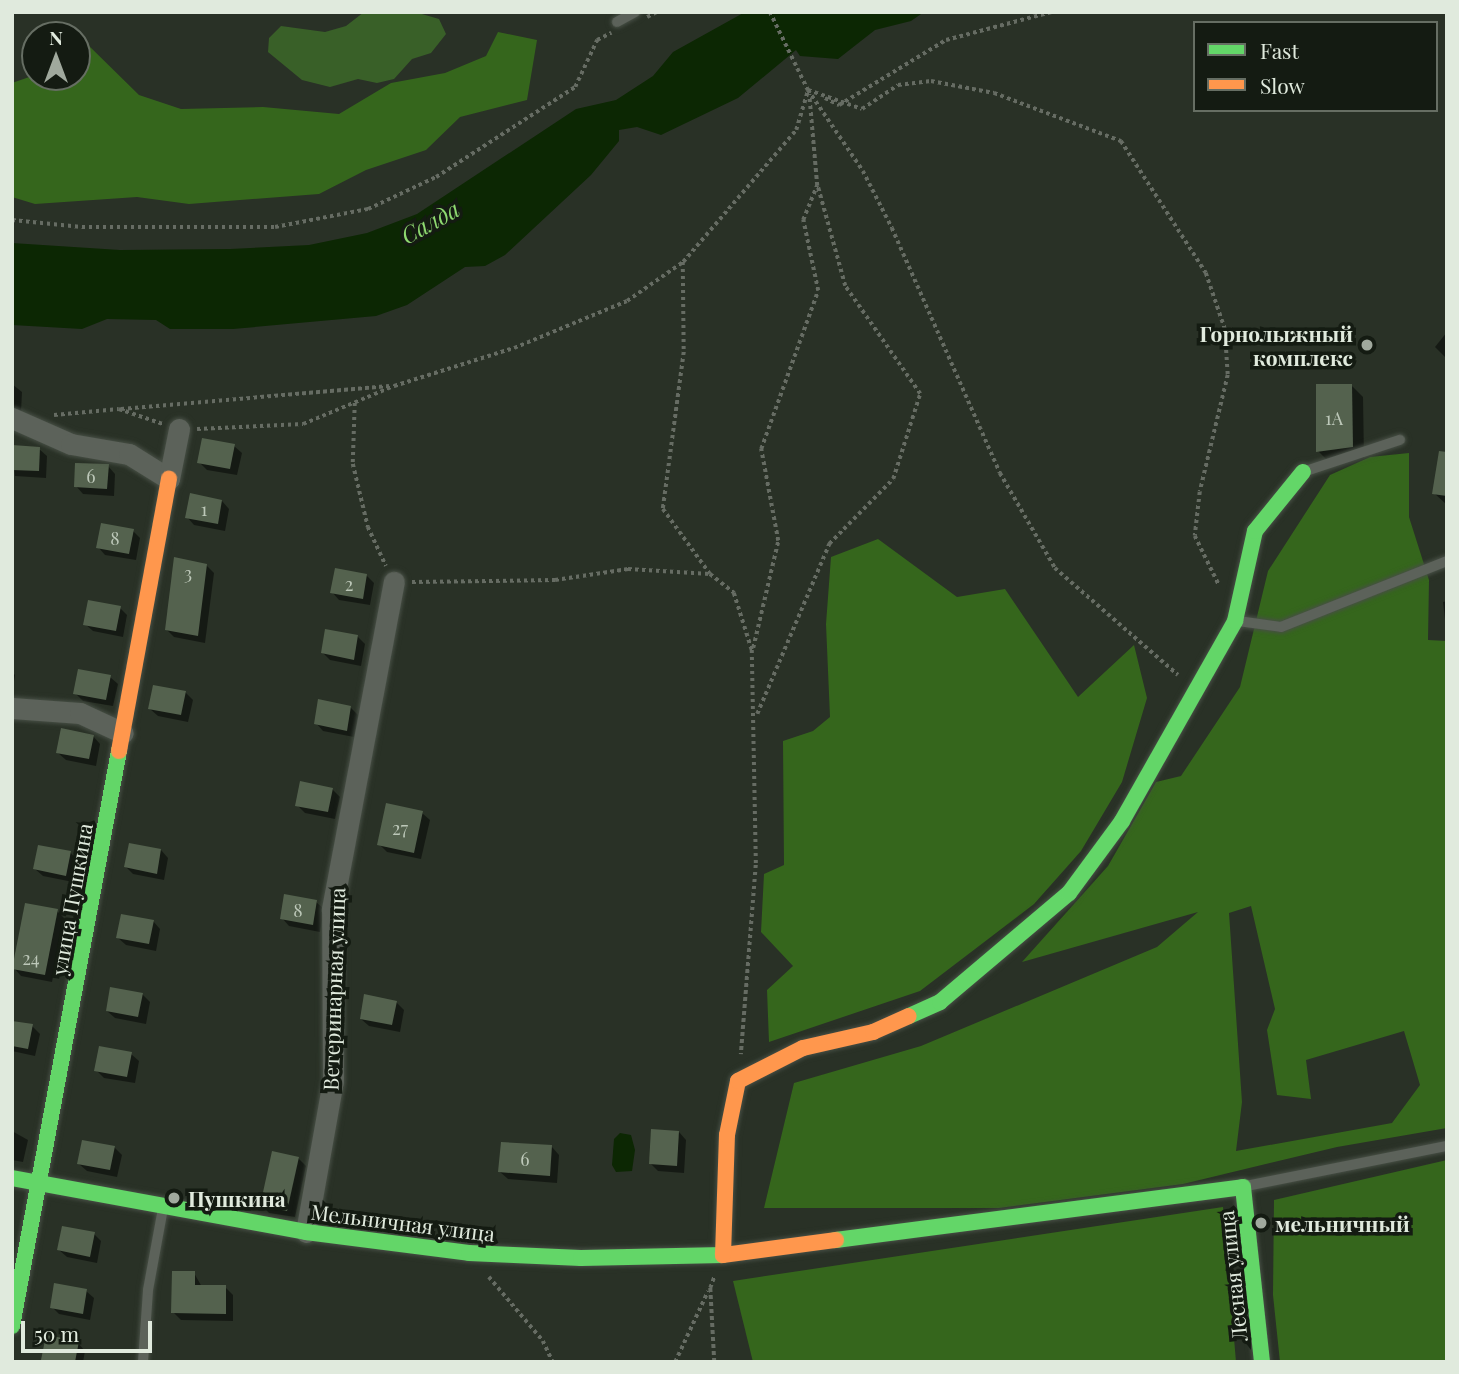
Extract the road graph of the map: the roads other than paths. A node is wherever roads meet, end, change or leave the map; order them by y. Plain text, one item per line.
1 (640, 15) edge
2 (619, 25) road end
3 (13, 418) edge
4 (179, 429) road end
5 (1400, 440) dead end
6 (1303, 472) joint
7 (169, 479) junction
8 (1447, 561) edge
9 (394, 582) road end
10 (1235, 621) junction
11 (12, 708) edge
12 (123, 733) junction
13 (1447, 1146) edge
14 (12, 1178) edge
15 (40, 1183) junction
16 (1243, 1187) junction
17 (163, 1205) junction
18 (306, 1232) junction
19 (723, 1255) junction
20 (12, 1326) edge
21 (143, 1362) edge
22 (1262, 1362) edge

1 - 2 lane
3 - 7 street
4 - 7 street
5 - 6 lane
6 - 10 street
7 - 12 street, улица Пушкина
8 - 10 lane
9 - 18 street, Ветеринарная улица
10 - 19 street
11 - 12 street
12 - 15 street, улица Пушкина
13 - 16 lane
14 - 15 street, Мельничная улица
15 - 17 street, Мельничная улица
15 - 20 street, улица Пушкина
16 - 19 street, Мельничная улица
16 - 22 street, Лесная улица
17 - 18 street, Мельничная улица
17 - 21 lane
18 - 19 street, Мельничная улица

